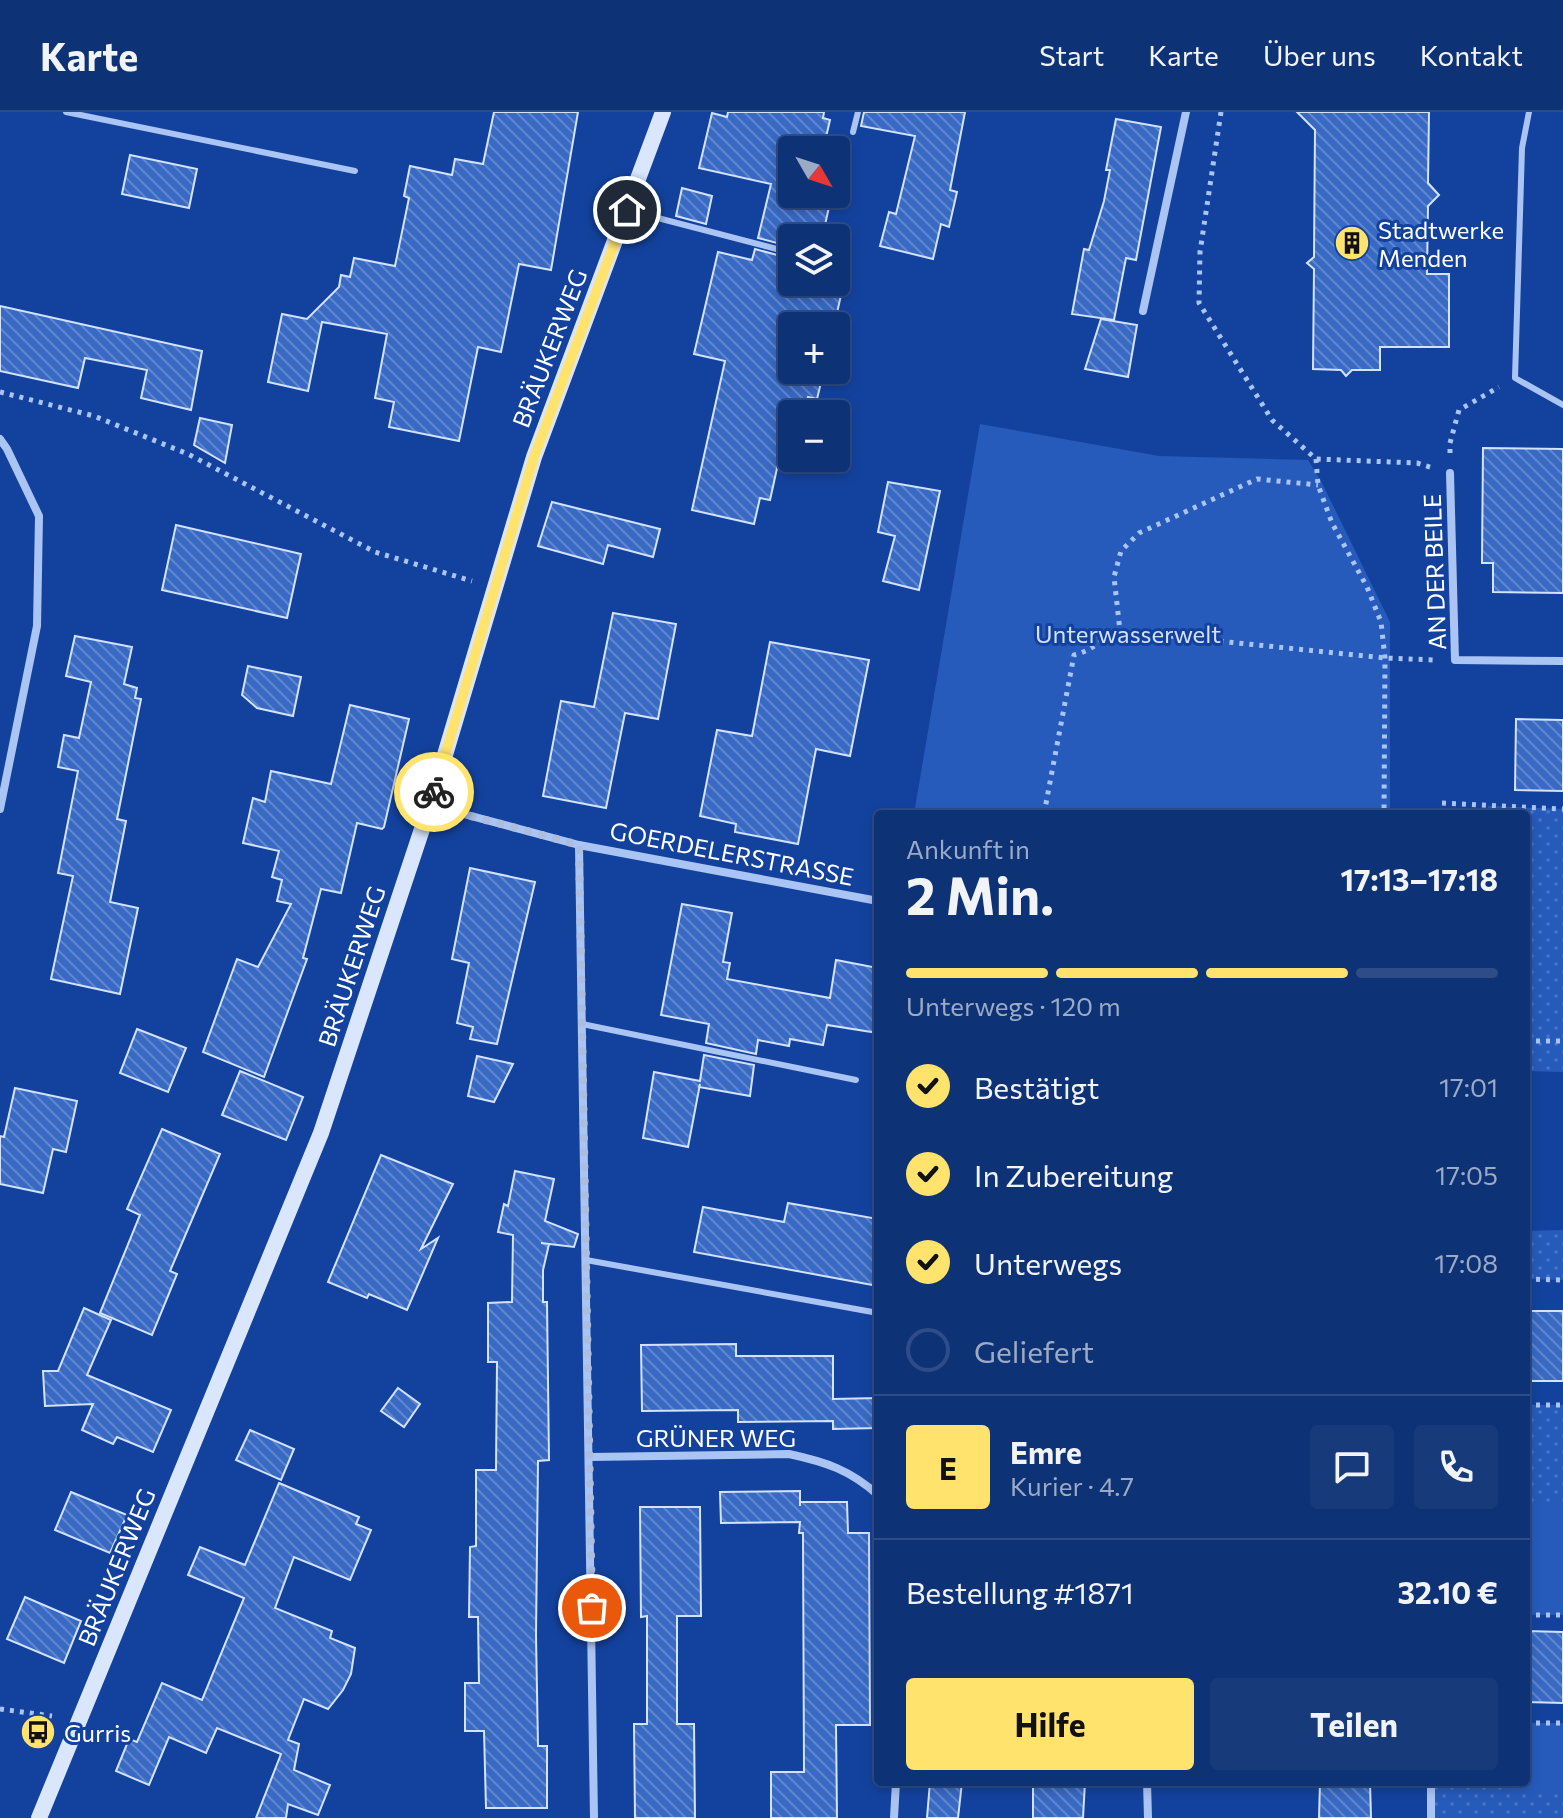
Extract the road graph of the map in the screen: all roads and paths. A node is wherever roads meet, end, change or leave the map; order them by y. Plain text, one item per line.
1 (66, 112) edge
2 (663, 112) edge
3 (858, 112) edge
4 (1186, 112) edge
5 (1221, 112) edge
6 (1529, 112) edge
7 (853, 132) dead end
8 (355, 171) dead end
9 (627, 210) junction
10 (778, 249) edge
11 (1143, 311) dead end
12 (1515, 378) junction
13 (0, 392) edge
14 (1563, 405) edge
15 (0, 439) edge
16 (1316, 459) junction
17 (1450, 473) junction
18 (1318, 485) junction
19 (495, 589) junction
20 (1120, 631) junction
21 (1385, 658) junction
22 (1455, 660) junction
23 (1563, 661) edge
24 (1442, 803) dead end
25 (430, 805) junction
26 (0, 809) edge
27 (1563, 809) edge
28 (1045, 810) edge
29 (1384, 810) edge
30 (579, 845) junction
31 (874, 900) edge
32 (582, 1024) junction
33 (1530, 1041) edge
34 (1563, 1041) edge
35 (856, 1080) dead end
36 (586, 1260) junction
37 (1530, 1279) edge
38 (1563, 1280) edge
39 (874, 1312) edge
40 (1530, 1405) edge
41 (1563, 1405) edge
42 (590, 1457) junction
43 (874, 1491) edge
44 (1530, 1615) edge
45 (1563, 1615) edge
46 (0, 1709) edge
47 (52, 1716) dead end
48 (1530, 1723) edge
49 (1563, 1723) edge
50 (896, 1786) edge
51 (1147, 1786) edge
52 (1431, 1786) edge
53 (39, 1818) edge
54 (594, 1818) edge
55 (894, 1818) edge
56 (1148, 1818) edge
57 (1431, 1818) edge

1 - 8 lane
2 - 9 main road, BRÄUKERWEG
3 - 7 lane
4 - 11 street
5 - 16 path
6 - 12 lane
9 - 10 lane
9 - 19 main road, BRÄUKERWEG
12 - 14 lane
12 - 17 path
13 - 19 path
15 - 26 street
16 - 17 path
16 - 18 path
17 - 22 street, AN DER BEILE
18 - 20 path
18 - 21 path
19 - 25 main road, BRÄUKERWEG
20 - 21 path
20 - 28 path
21 - 22 path
21 - 29 path
22 - 23 street, AN DER BEILE
24 - 27 path
25 - 30 street
25 - 53 main road, BRÄUKERWEG
30 - 31 street, GOERDELERSTRASSE
30 - 32 street
32 - 35 lane
32 - 36 street
33 - 34 path
36 - 39 lane
36 - 42 street
37 - 38 path
40 - 41 path
42 - 43 street, GRÜNER WEG
42 - 54 street
44 - 45 path
46 - 47 path
48 - 49 path
50 - 55 street
51 - 56 street
52 - 57 street

